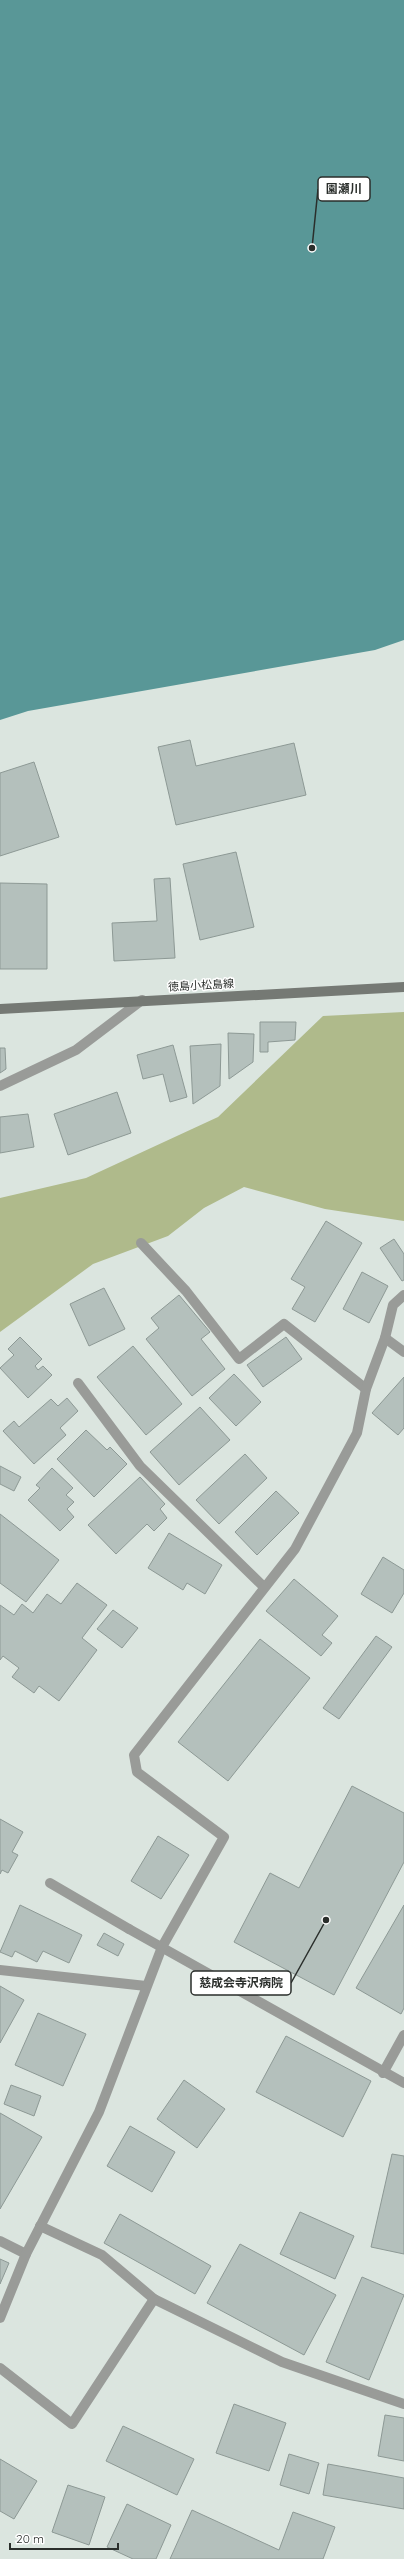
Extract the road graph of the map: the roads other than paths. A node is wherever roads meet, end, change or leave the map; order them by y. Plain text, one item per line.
1 (404, 988) edge
2 (142, 1000) junction
3 (0, 1008) edge
4 (0, 1086) edge
5 (141, 1243) dead end
6 (404, 1294) edge
7 (385, 1338) junction
8 (404, 1352) edge
9 (78, 1383) dead end
10 (366, 1389) junction
11 (264, 1587) junction
12 (50, 1883) dead end
13 (162, 1947) junction
14 (0, 1970) edge
15 (146, 1986) junction
16 (404, 2035) edge
17 (383, 2073) junction
18 (404, 2083) edge
19 (40, 2226) junction
20 (0, 2241) edge
21 (26, 2254) junction
22 (154, 2299) junction
23 (0, 2318) edge
24 (0, 2368) edge
25 (404, 2404) edge

1 - 2 main road, 徳島小松島線
2 - 3 main road, 徳島小松島線
2 - 4 street
5 - 10 street
6 - 7 street
7 - 8 street
7 - 10 street
9 - 11 street
10 - 11 street
11 - 13 street
12 - 13 street
13 - 15 street
13 - 17 street
14 - 15 street
15 - 19 street
16 - 17 street
17 - 18 street
19 - 21 street
19 - 22 street
20 - 21 street
21 - 23 street
22 - 24 street
22 - 25 street

